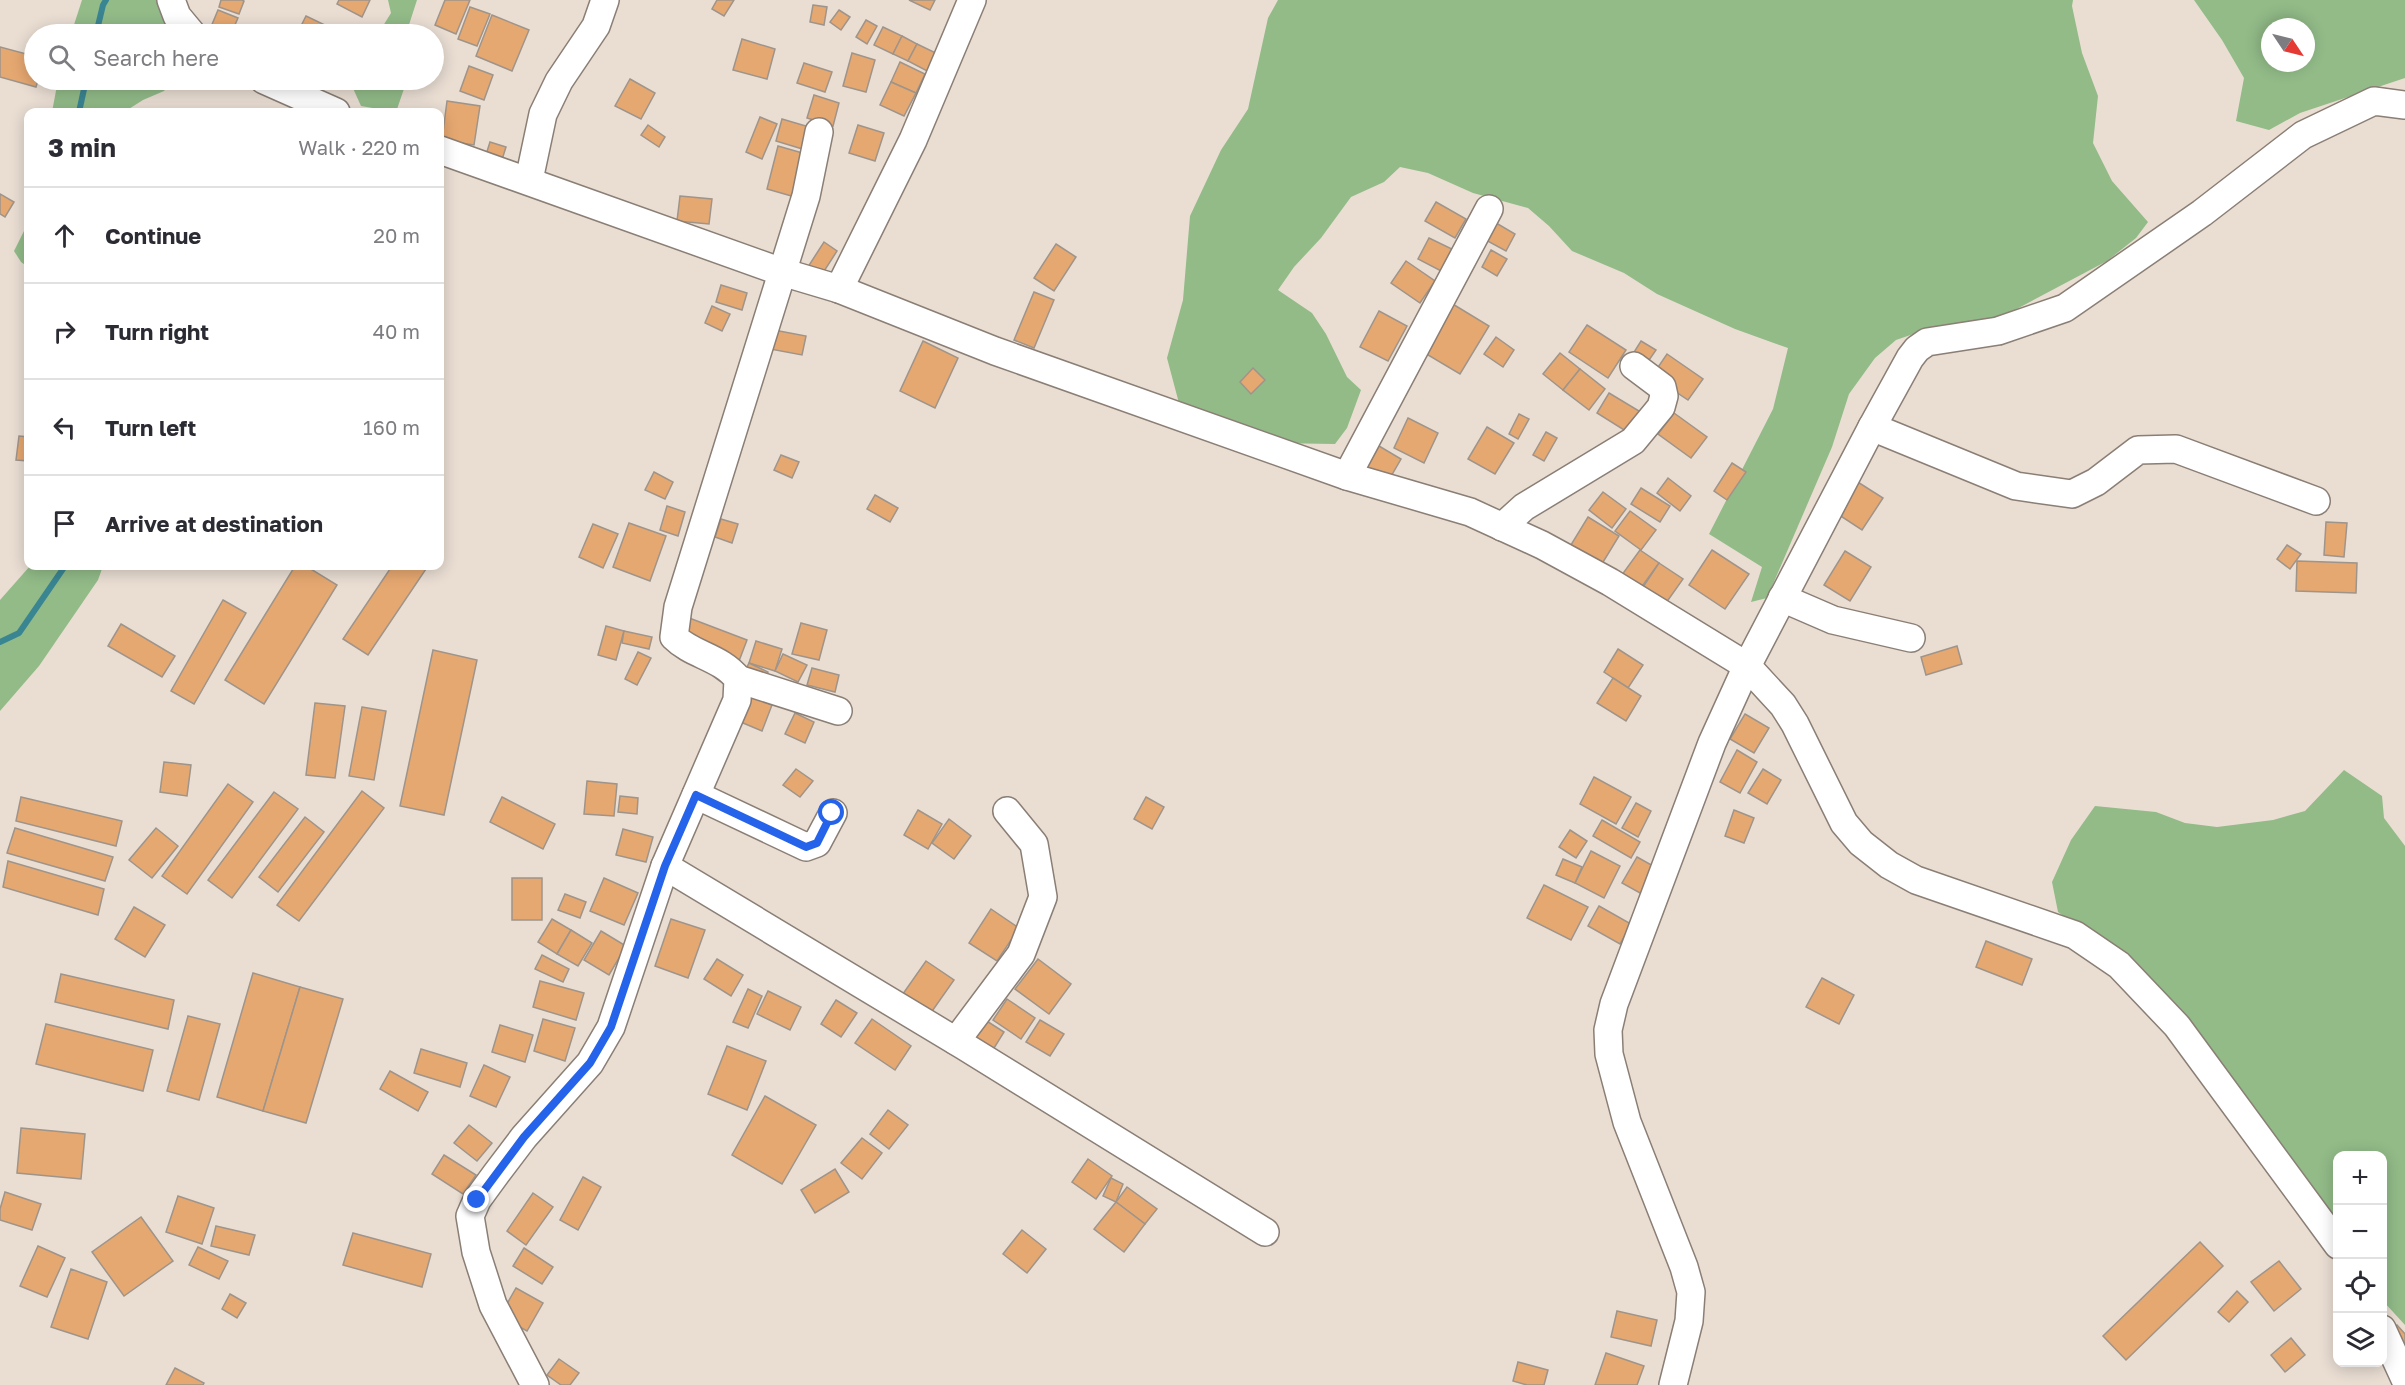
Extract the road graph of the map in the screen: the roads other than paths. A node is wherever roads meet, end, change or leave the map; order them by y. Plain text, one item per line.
1 (171, 0) edge
2 (605, 0) edge
3 (972, 0) edge
4 (184, 24) edge
5 (286, 90) edge
6 (2405, 105) edge
7 (327, 108) edge
8 (819, 132) dead end
9 (444, 151) edge
10 (529, 180) junction
11 (1489, 209) dead end
12 (782, 272) junction
13 (839, 289) junction
14 (1634, 366) dead end
15 (1872, 427) junction
16 (1347, 476) junction
17 (2316, 501) dead end
18 (1502, 527) junction
19 (1782, 598) junction
20 (1911, 639) dead end
21 (1747, 666) junction
22 (738, 678) junction
23 (838, 711) dead end
24 (696, 795) junction
25 (1007, 811) dead end
26 (832, 813) dead end
27 (665, 866) junction
28 (956, 1041) junction
29 (1265, 1233) dead end
30 (2333, 1240) edge
31 (2387, 1340) edge
32 (2405, 1379) edge
33 (535, 1385) edge
34 (1673, 1385) edge

1 - 4 street
2 - 10 street
3 - 13 street
5 - 7 street
6 - 15 street
8 - 12 street
9 - 10 street
10 - 12 street
11 - 16 street
12 - 13 street
12 - 22 street
13 - 16 street
14 - 18 street
15 - 17 street
15 - 19 street
16 - 18 street
18 - 21 street
19 - 20 street
19 - 21 street
21 - 30 street
21 - 34 street
22 - 23 street
22 - 24 street
24 - 26 street
24 - 27 street
25 - 28 street
27 - 28 street
27 - 33 street
28 - 29 street
31 - 32 street

